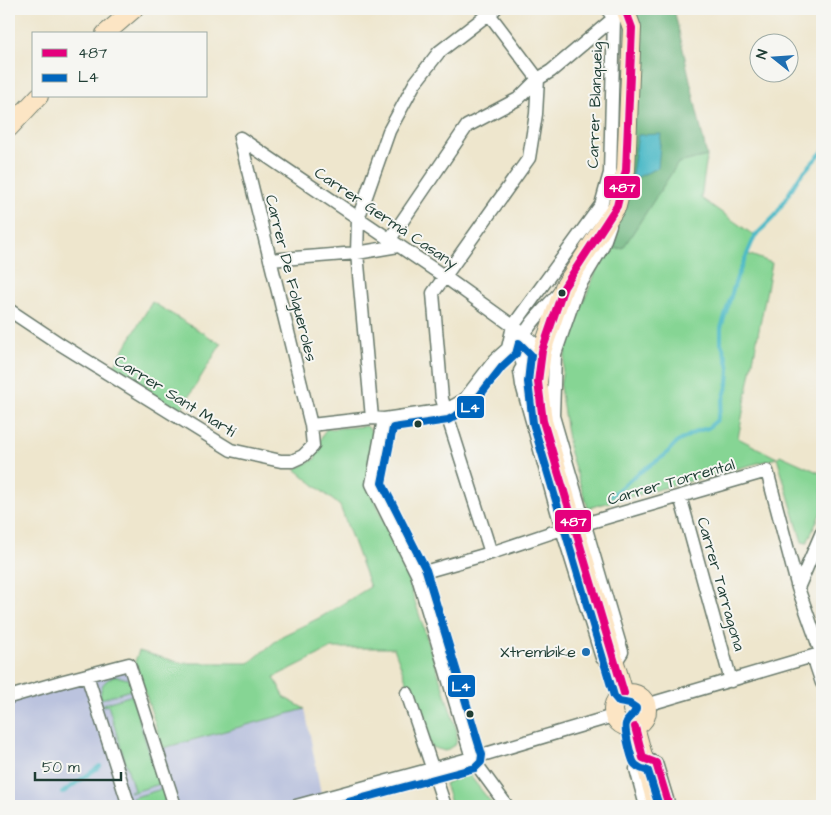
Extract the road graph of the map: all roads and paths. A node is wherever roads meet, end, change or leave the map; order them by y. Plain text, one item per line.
1 (134, 9) edge
2 (492, 11) edge
3 (615, 12) edge
4 (107, 32) edge
5 (538, 79) junction
6 (36, 98) edge
7 (9, 128) edge
8 (240, 138) joint
9 (617, 206) junction
10 (358, 219) junction
11 (394, 242) junction
12 (357, 253) junction
13 (270, 260) junction
14 (445, 277) junction
15 (564, 287) junction
16 (9, 305) edge
17 (9, 310) edge
18 (519, 330) junction
19 (60, 344) junction
20 (508, 348) junction
21 (542, 352) junction
22 (522, 361) junction
23 (446, 410) junction
24 (378, 418) junction
25 (543, 420) junction
26 (311, 425) junction
27 (680, 496) junction
28 (584, 524) junction
29 (562, 529) junction
30 (822, 532) edge
31 (491, 553) junction
32 (417, 574) junction
33 (798, 588) junction
34 (818, 650) edge
35 (615, 663) junction
36 (87, 675) junction
37 (731, 681) junction
38 (822, 681) edge
39 (407, 693) dead end
40 (624, 693) junction
41 (9, 697) edge
42 (646, 705) junction
43 (613, 716) junction
44 (635, 727) junction
45 (472, 758) junction
46 (643, 758) junction
47 (433, 769) junction
48 (129, 806) edge
49 (175, 806) edge
50 (296, 806) edge
51 (445, 806) edge
52 (507, 806) edge
53 (646, 806) edge
54 (657, 806) edge
55 (669, 806) edge

1 - 4 street
2 - 5 street
2 - 10 street
3 - 5 street
3 - 9 street
3 - 18 street, Carrer Blanqueig
5 - 11 street
5 - 14 street
6 - 7 street
8 - 10 street, Carrer Germà Casany
8 - 13 street, Carrer De Folgueroles
9 - 15 street
9 - 28 street
10 - 11 street, Carrer Germà Casany
10 - 12 street
11 - 12 street
11 - 14 street, Carrer Germà Casany
12 - 13 street
12 - 24 street
13 - 26 street, Carrer De Folgueroles
14 - 18 street, Carrer Germà Casany
14 - 23 street
15 - 18 street
15 - 21 street
16 - 19 street, Carrer Sant Martí
17 - 19 street, Carrer Sant Martí
18 - 20 street
18 - 21 street, Carrer Germà Casany
18 - 22 street
19 - 26 street, Carrer Sant Martí
20 - 22 street
20 - 23 street
21 - 22 street
21 - 25 street
22 - 25 street
22 - 29 street
23 - 24 street
23 - 31 street
24 - 26 street
24 - 32 street
25 - 35 street
27 - 28 street, Carrer Torrental
27 - 33 street, Carrer Torrental
27 - 37 street, Carrer Tarragona
28 - 35 street
29 - 31 street
29 - 35 street
30 - 33 street
31 - 32 street
32 - 45 street
33 - 34 street
34 - 37 street
34 - 38 street
35 - 40 street
36 - 41 street
36 - 48 street
36 - 49 street
37 - 42 street
39 - 47 street
40 - 42 street
40 - 43 street
42 - 44 street
43 - 44 street
43 - 45 street
44 - 46 street
45 - 47 street
45 - 52 street
46 - 53 street
46 - 54 street
46 - 55 street
47 - 50 street
47 - 51 street

